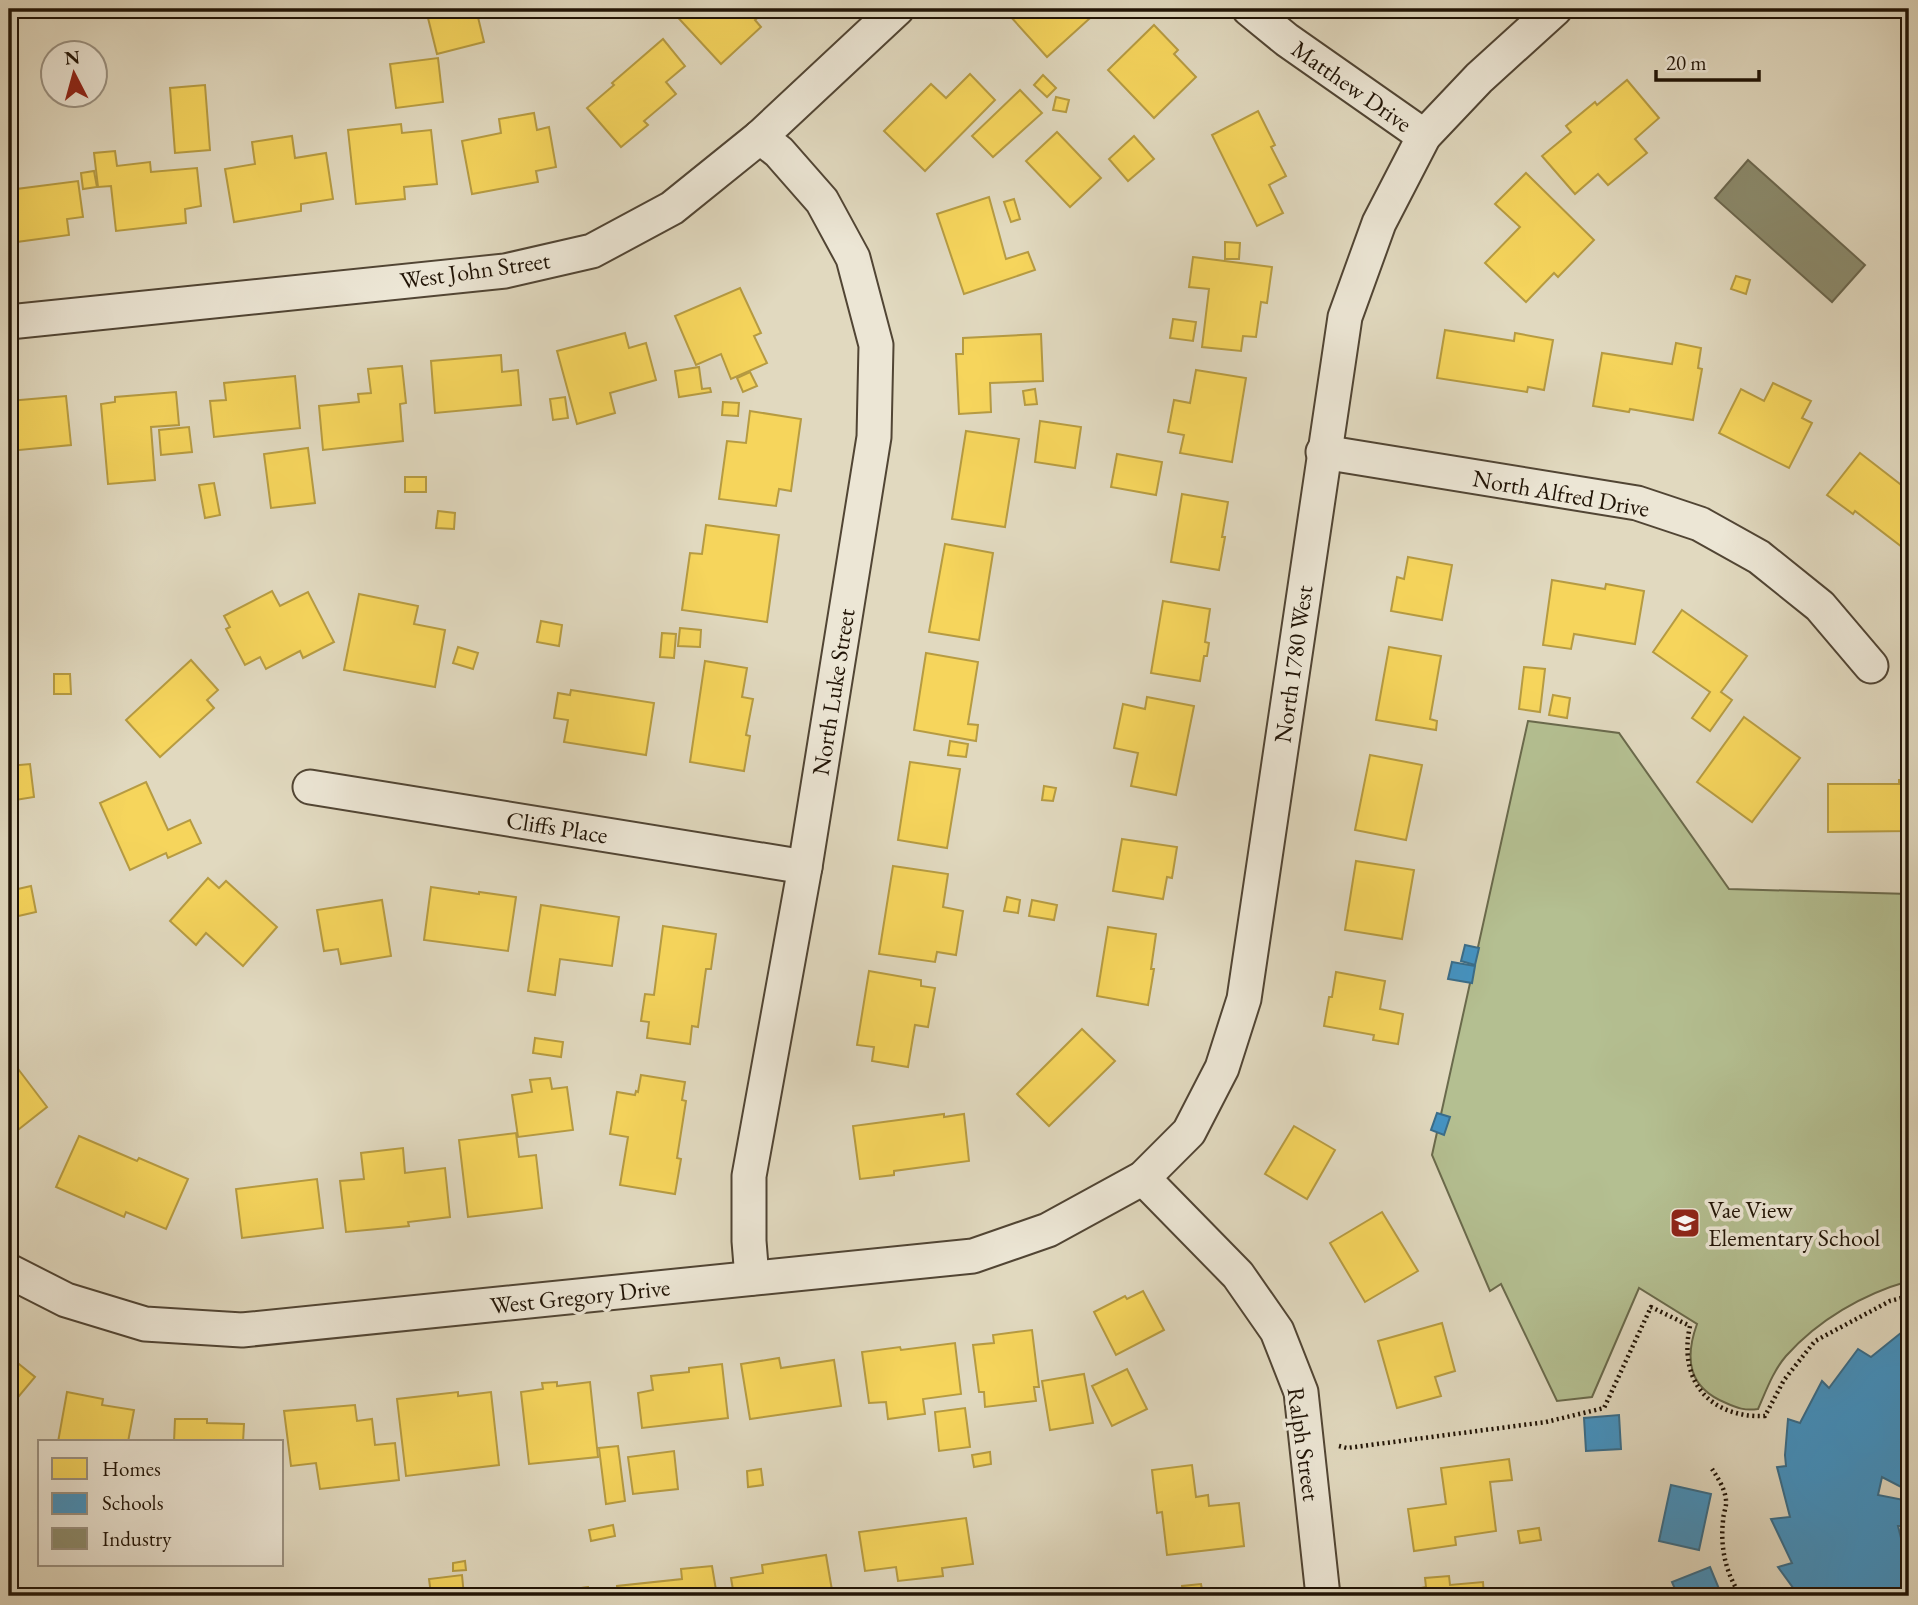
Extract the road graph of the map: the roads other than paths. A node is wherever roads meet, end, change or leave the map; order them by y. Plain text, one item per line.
1 (897, 9) edge
2 (1249, 9) edge
3 (1555, 9) edge
4 (760, 136) junction
5 (1424, 136) junction
6 (9, 322) edge
7 (1324, 452) junction
8 (1871, 666) dead end
9 (310, 787) dead end
10 (805, 867) junction
11 (1143, 1178) junction
12 (9, 1271) edge
13 (752, 1278) junction
14 (1323, 1596) edge

1 - 4 street, West John Street
2 - 5 street, Matthew Drive
3 - 5 street, North 1780 West
4 - 6 street, West John Street
4 - 10 street, North Luke Street
5 - 7 street, North 1780 West
7 - 8 street, North Alfred Drive
7 - 11 street, North 1780 West
9 - 10 street, Cliffs Place
10 - 13 street, North Luke Street
11 - 13 street, West Gregory Drive
11 - 14 street, Ralph Street
12 - 13 street, West Gregory Drive

